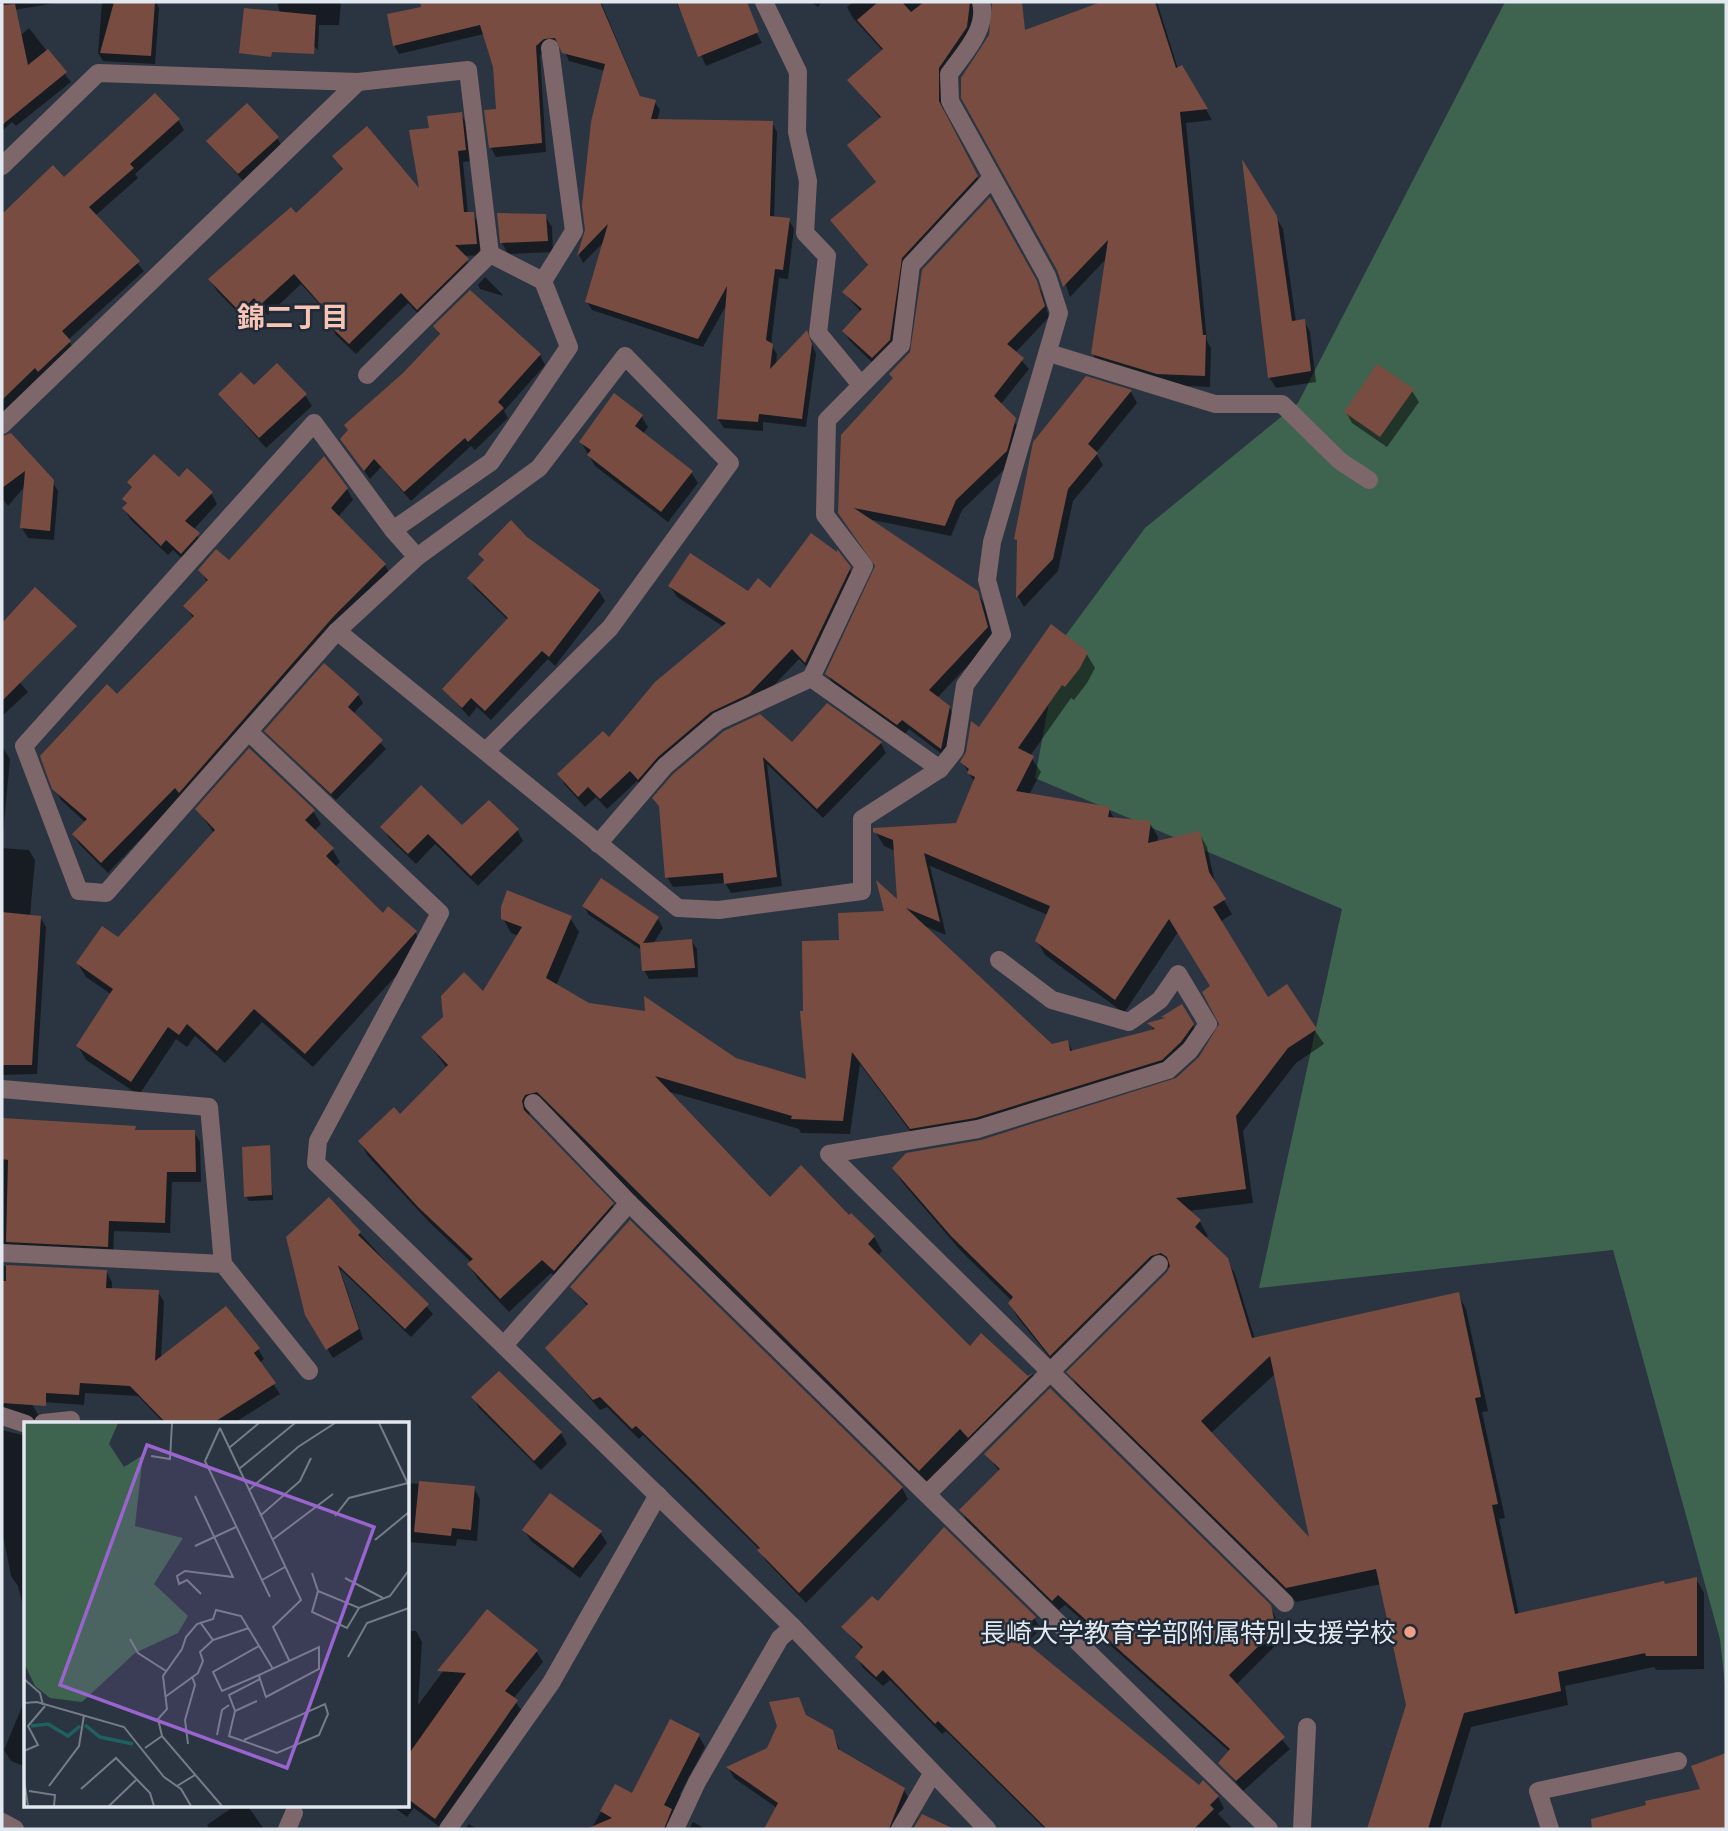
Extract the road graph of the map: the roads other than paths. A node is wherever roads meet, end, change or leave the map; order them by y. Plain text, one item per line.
1 (764, 2) edge
2 (981, 2) edge
3 (550, 48) dead end
4 (358, 82) junction
5 (2, 166) edge
6 (991, 178) junction
7 (489, 254) junction
8 (543, 281) junction
9 (1049, 353) junction
10 (366, 375) dead end
11 (861, 385) junction
12 (2, 425) edge
13 (1368, 480) dead end
14 (393, 530) junction
15 (417, 557) junction
16 (337, 631) junction
17 (811, 678) junction
18 (248, 732) junction
19 (486, 751) junction
20 (940, 769) junction
21 (598, 844) junction
22 (999, 960) dead end
23 (2, 1090) edge
24 (533, 1103) dead end
25 (629, 1203) junction
26 (2, 1254) edge
27 (223, 1264) junction
28 (1159, 1264) dead end
29 (505, 1344) junction
30 (309, 1371) dead end
31 (1050, 1373) junction
32 (2, 1416) edge
33 (71, 1420) dead end
34 (52, 1422) edge
35 (24, 1423) edge
36 (927, 1494) junction
37 (658, 1495) junction
38 (1285, 1603) dead end
39 (793, 1627) junction
40 (1307, 1727) dead end
41 (1678, 1761) dead end
42 (932, 1774) junction
43 (2, 1822) edge
44 (15, 1829) edge
45 (448, 1829) edge
46 (675, 1829) edge
47 (900, 1829) edge
48 (987, 1829) edge
49 (1269, 1829) edge
50 (1302, 1829) edge
51 (1550, 1829) edge

1 - 11 street
2 - 6 street
3 - 8 street
4 - 5 street
4 - 7 street
4 - 12 street
6 - 9 street
6 - 11 street
7 - 8 street
7 - 10 street
8 - 14 street
9 - 13 street
9 - 20 street
11 - 17 street
14 - 15 street
14 - 18 street
15 - 16 street
15 - 19 street
16 - 18 street
16 - 19 street
17 - 20 street
17 - 21 street
18 - 29 street
19 - 21 street
20 - 21 street
22 - 31 street
23 - 27 street
24 - 25 street
25 - 29 street
25 - 36 street
26 - 27 street
27 - 30 street
28 - 31 street
29 - 37 street
31 - 36 street
31 - 38 street
32 - 35 street
33 - 34 street
36 - 49 street
37 - 39 street
37 - 45 street
39 - 42 street
39 - 46 street
40 - 50 street
41 - 51 street
42 - 47 street
42 - 48 street
43 - 44 street

